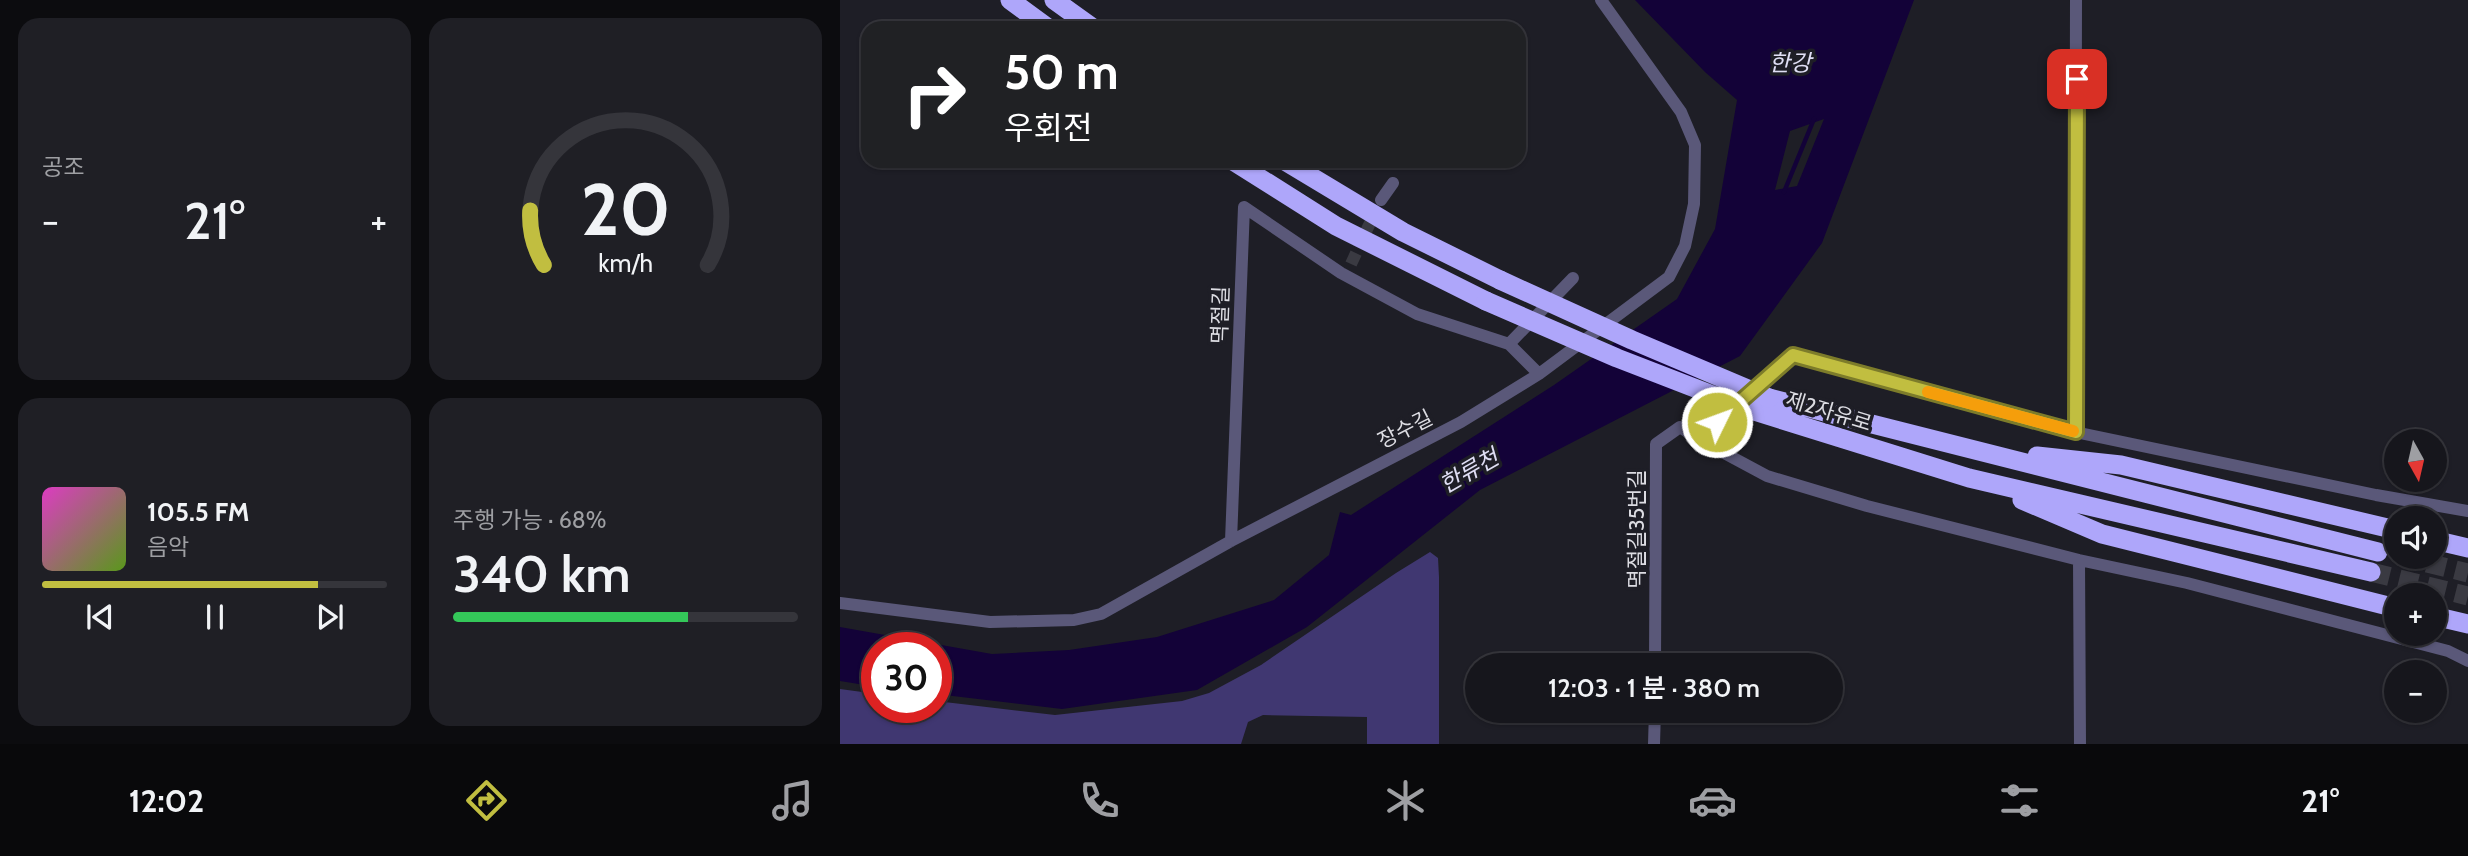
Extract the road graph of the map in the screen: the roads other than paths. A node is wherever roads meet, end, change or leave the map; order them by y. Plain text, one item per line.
1 (1010, 0) edge
2 (1054, 0) edge
3 (1601, 0) edge
4 (2076, 0) edge
5 (1038, 21) edge
6 (1083, 21) edge
7 (1244, 168) edge
8 (1297, 168) edge
9 (1393, 183) dead end
10 (1381, 200) tunnel mouth
11 (1352, 264) tunnel mouth
12 (1341, 273) junction
13 (1573, 278) dead end
14 (1509, 344) junction
15 (1539, 374) junction
16 (2076, 432) junction
17 (1698, 439) junction
18 (1969, 449) junction
19 (1969, 478) junction
20 (2468, 511) edge
21 (2384, 527) edge
22 (1231, 541) junction
23 (2447, 543) edge
24 (2468, 548) edge
25 (2378, 552) tunnel mouth
26 (2079, 560) junction
27 (2371, 572) tunnel mouth
28 (840, 603) edge
29 (2384, 605) edge
30 (2447, 619) edge
31 (2468, 624) edge
32 (1655, 653) edge
33 (2468, 661) edge
34 (1655, 723) edge
35 (1654, 744) edge
36 (2080, 744) edge

1 - 5 highway
2 - 6 highway
3 - 15 street, 장수길
4 - 16 street
7 - 19 highway, 제2자유로, bridge
8 - 18 highway, bridge
9 - 10 street
11 - 12 street
12 - 14 street
12 - 22 street, 멱절길
13 - 14 street
14 - 15 street
15 - 22 street, 장수길
16 - 17 street
16 - 20 street
17 - 26 street
17 - 32 street, 멱절길35번길
18 - 21 highway
18 - 25 highway
19 - 27 highway, 제2자유로
19 - 29 highway
22 - 28 street, 장수길
23 - 24 highway
26 - 33 street
26 - 36 street
30 - 31 highway
34 - 35 street

